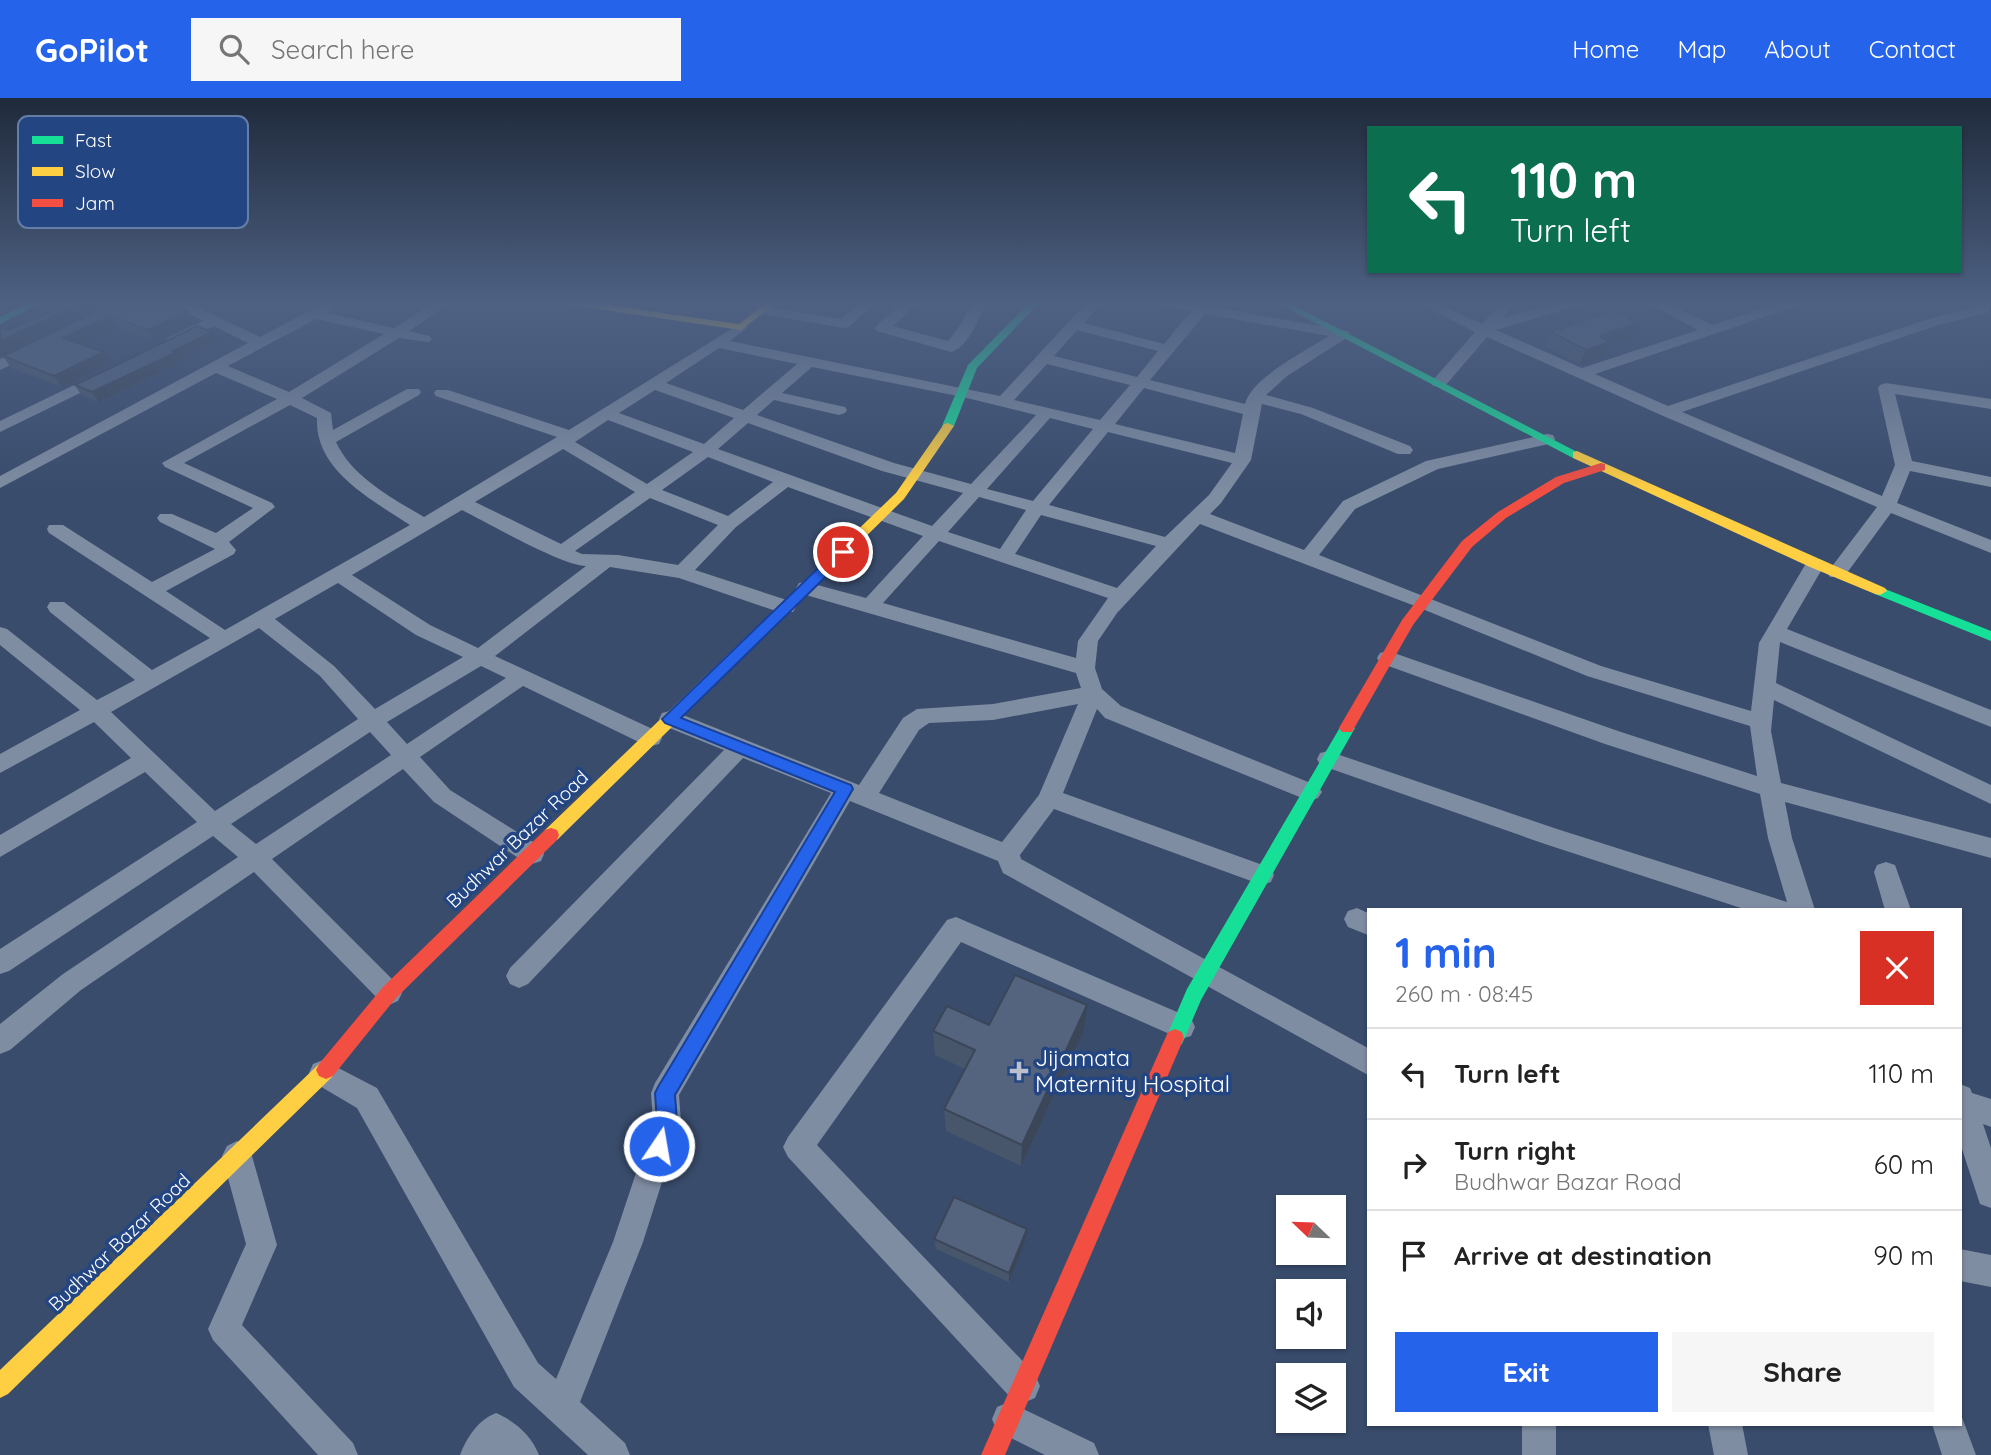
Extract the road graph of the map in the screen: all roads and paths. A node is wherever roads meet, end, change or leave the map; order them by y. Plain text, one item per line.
1 (221, 365) edge
2 (345, 365) edge
3 (684, 365) edge
4 (804, 365) edge
5 (830, 365) edge
6 (974, 365) edge
7 (1036, 365) edge
8 (1075, 365) edge
9 (1155, 365) edge
10 (1293, 365) edge
11 (1404, 365) edge
12 (1454, 365) edge
13 (1563, 365) edge
14 (1603, 365) edge
15 (1805, 365) edge
16 (119, 368) edge
17 (216, 368) junction
18 (1580, 373) junction
19 (1142, 381) junction
20 (1439, 383) junction
21 (655, 385) junction
22 (413, 392) dead end
23 (963, 392) junction
24 (442, 393) dead end
25 (771, 394) junction
26 (290, 399) junction
27 (1003, 402) junction
28 (1253, 404) junction
29 (1991, 404) edge
30 (839, 410) dead end
31 (1047, 412) junction
32 (1667, 412) junction
33 (608, 415) junction
34 (746, 416) junction
35 (1104, 426) junction
36 (0, 427) edge
37 (568, 439) junction
38 (1547, 439) junction
39 (327, 440) junction
40 (1404, 450) dead end
41 (706, 451) junction
42 (1242, 460) junction
43 (1904, 465) junction
44 (1601, 467) junction
45 (915, 474) junction
46 (786, 480) junction
47 (1991, 482) edge
48 (0, 483) edge
49 (649, 491) junction
50 (973, 491) junction
51 (463, 503) junction
52 (1886, 507) junction
53 (1037, 509) junction
54 (880, 515) junction
55 (1197, 516) junction
56 (166, 518) dead end
57 (730, 523) junction
58 (425, 526) junction
59 (56, 528) dead end
60 (936, 533) junction
61 (218, 541) junction
62 (1169, 544) junction
63 (1991, 547) edge
64 (561, 552) junction
65 (1004, 556) junction
66 (1307, 558) junction
67 (605, 561) junction
68 (1815, 564) junction
69 (682, 572) junction
70 (1837, 573) junction
71 (339, 575) junction
72 (806, 589) junction
73 (151, 591) junction
74 (1121, 596) junction
75 (1422, 601) junction
76 (57, 607) dead end
77 (786, 607) junction
78 (869, 607) junction
79 (261, 619) junction
80 (1775, 632) junction
81 (0, 634) edge
82 (1991, 636) edge
83 (225, 639) junction
84 (480, 657) junction
85 (1387, 658) junction
86 (1085, 668) junction
87 (522, 677) junction
88 (151, 681) junction
89 (1764, 686) junction
90 (1093, 693) junction
91 (96, 711) junction
92 (670, 719) junction
93 (1991, 719) edge
94 (371, 721) junction
95 (1761, 722) junction
96 (651, 738) junction
97 (740, 747) junction
98 (405, 757) junction
99 (1328, 759) junction
100 (146, 760) junction
101 (0, 764) edge
102 (1771, 789) junction
103 (1310, 792) junction
104 (854, 793) junction
105 (1991, 795) edge
106 (1049, 799) junction
107 (213, 823) junction
108 (0, 847) edge
109 (1991, 848) edge
110 (532, 854) junction
111 (1007, 854) junction
112 (257, 858) junction
113 (1885, 872) dead end
114 (1262, 875) junction
115 (1773, 908) edge
116 (1801, 908) edge
117 (1897, 908) edge
118 (0, 964) edge
119 (1206, 974) junction
120 (519, 976) dead end
121 (389, 993) junction
122 (1181, 1027) junction
123 (0, 1041) edge
124 (1367, 1061) edge
125 (323, 1073) junction
126 (1962, 1102) edge
127 (1962, 1105) edge
128 (1991, 1113) edge
129 (237, 1156) junction
130 (1991, 1194) edge
131 (1962, 1265) edge
132 (1991, 1271) edge
133 (0, 1386) edge
134 (1023, 1386) junction
135 (561, 1407) junction
136 (1009, 1419) junction
137 (1539, 1426) edge
138 (1725, 1426) edge
139 (1951, 1426) edge
140 (341, 1455) edge
141 (477, 1455) edge
142 (522, 1455) edge
143 (613, 1455) edge
144 (993, 1455) edge
145 (1082, 1455) edge
146 (1539, 1455) edge
147 (1731, 1455) edge
148 (1959, 1455) edge

1 - 17 street
2 - 26 street
3 - 21 street
4 - 25 street
5 - 23 street
6 - 23 main road, Budhwar Bazar Road
7 - 27 street
8 - 19 street
9 - 19 street
10 - 28 street
11 - 20 main road
12 - 20 street
13 - 18 street
14 - 18 street
15 - 32 street
16 - 36 street
17 - 26 street
17 - 48 street
18 - 32 street
19 - 28 street
19 - 35 street
20 - 38 main road
21 - 33 street
21 - 34 street
22 - 39 street
23 - 27 street
23 - 45 main road, Budhwar Bazar Road
24 - 37 street
25 - 30 street
25 - 34 street
26 - 39 street
26 - 61 street
27 - 31 street
28 - 40 street
28 - 42 street
29 - 43 street
31 - 35 street
31 - 50 street
32 - 52 street
33 - 37 street
33 - 41 street
34 - 41 street
34 - 45 street
35 - 42 street
35 - 53 street
37 - 49 street
37 - 51 street
38 - 44 main road
38 - 66 street
39 - 58 street
41 - 46 street
41 - 49 street
42 - 55 street
43 - 47 street
43 - 52 street
44 - 68 main road
44 - 75 main road
45 - 50 street
45 - 54 main road, Budhwar Bazar Road
46 - 54 street
46 - 57 street
49 - 57 street
49 - 64 street
50 - 53 street
50 - 60 street
51 - 58 street
51 - 64 street
52 - 63 street
52 - 70 street
53 - 62 street
53 - 65 street
54 - 60 street
54 - 72 main road, Budhwar Bazar Road
55 - 62 street
55 - 66 street
56 - 61 street
57 - 69 street
58 - 71 street
59 - 73 street
60 - 65 street
60 - 78 street
61 - 73 street
62 - 74 street
64 - 67 street
65 - 74 street
66 - 75 street
67 - 69 street
67 - 84 street
68 - 70 main road
68 - 80 street
69 - 77 street
70 - 82 main road
71 - 79 street
71 - 84 street
72 - 77 main road, Budhwar Bazar Road
72 - 78 street
73 - 83 street
74 - 86 street
75 - 85 main road
75 - 95 street
76 - 88 street
77 - 92 main road, Budhwar Bazar Road
78 - 86 street
79 - 83 street
79 - 94 street
80 - 89 street
80 - 93 street
81 - 91 street
83 - 88 street
84 - 87 street
84 - 94 street
85 - 99 main road
85 - 102 street
86 - 90 street
87 - 96 street
87 - 98 street
88 - 91 street
89 - 95 street
89 - 105 street
90 - 103 street
90 - 104 street
90 - 106 street
91 - 100 street
91 - 101 street
92 - 96 main road, Budhwar Bazar Road
92 - 97 street
94 - 98 street
94 - 107 street
95 - 102 street
96 - 110 main road, Budhwar Bazar Road
97 - 104 street
97 - 120 street
98 - 110 street
98 - 112 street
99 - 103 main road
99 - 115 street
100 - 107 street
100 - 108 street
102 - 109 street
102 - 116 street
103 - 114 main road
104 - 111 street
104 - 135 street
106 - 111 street
106 - 114 street
107 - 112 street
107 - 118 street
110 - 121 main road, Budhwar Bazar Road
111 - 119 street
112 - 121 street
112 - 123 street
113 - 117 street
114 - 119 main road
119 - 122 main road
119 - 124 street
121 - 125 main road, Budhwar Bazar Road
122 - 134 main road
122 - 134 street
125 - 129 main road, Budhwar Bazar Road
125 - 135 street
126 - 128 street
127 - 130 street
129 - 133 main road, Budhwar Bazar Road
129 - 140 street
131 - 132 street
134 - 136 main road
135 - 143 street
136 - 144 main road
136 - 145 street
137 - 146 street
138 - 147 street
139 - 148 street
141 - 142 street

